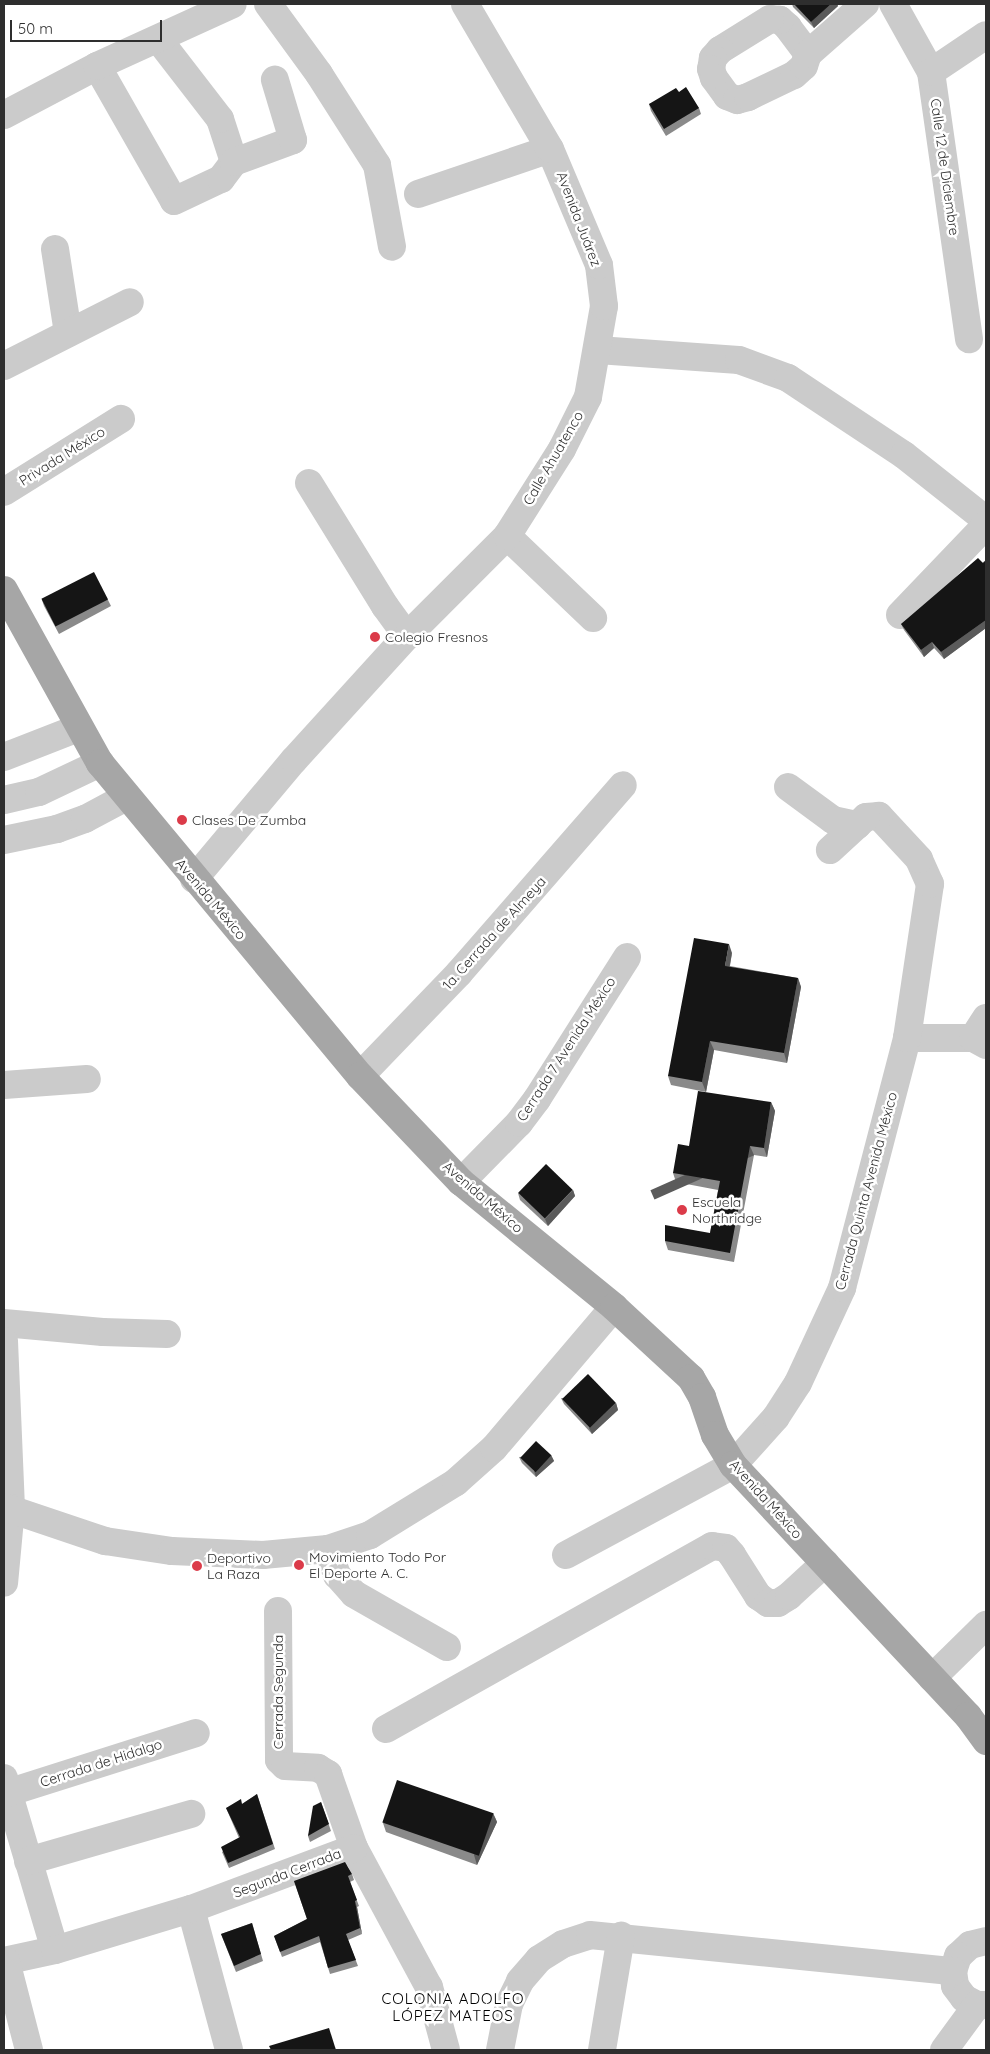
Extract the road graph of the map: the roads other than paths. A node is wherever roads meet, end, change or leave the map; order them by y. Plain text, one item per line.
1 (233, 4) edge
2 (268, 4) edge
3 (464, 4) edge
4 (865, 4) edge
5 (892, 4) edge
6 (986, 35) edge
7 (159, 40) junction
8 (808, 54) dead end
9 (97, 66) junction
10 (931, 72) junction
11 (275, 80) dead end
12 (4, 115) edge
13 (550, 149) junction
14 (234, 162) junction
15 (418, 194) dead end
16 (392, 247) dead end
17 (55, 249) dead end
18 (130, 302) dead end
19 (68, 334) junction
20 (969, 339) dead end
21 (598, 350) junction
22 (4, 366) edge
23 (121, 420) dead end
24 (309, 483) dead end
25 (4, 492) edge
26 (986, 520) edge
27 (986, 525) edge
28 (507, 536) junction
29 (4, 590) edge
30 (900, 614) dead end
31 (593, 618) dead end
32 (407, 636) junction
33 (78, 728) junction
34 (4, 757) edge
35 (100, 763) junction
36 (623, 785) dead end
37 (788, 787) dead end
38 (126, 797) junction
39 (4, 800) edge
40 (857, 825) junction
41 (4, 840) edge
42 (830, 850) dead end
43 (194, 879) junction
44 (626, 957) dead end
45 (982, 1034) edge
46 (907, 1038) junction
47 (360, 1076) junction
48 (87, 1078) dead end
49 (4, 1085) edge
50 (461, 1182) junction
51 (614, 1307) junction
52 (4, 1323) edge
53 (166, 1334) dead end
54 (4, 1341) edge
55 (733, 1465) junction
56 (7, 1508) edge
57 (328, 1549) junction
58 (566, 1555) dead end
59 (825, 1563) junction
60 (4, 1583) edge
61 (278, 1611) dead end
62 (986, 1625) edge
63 (447, 1647) dead end
64 (932, 1678) junction
65 (386, 1730) dead end
66 (196, 1733) dead end
67 (986, 1741) edge
68 (5, 1786) edge
69 (191, 1814) dead end
70 (354, 1848) junction
71 (28, 1861) junction
72 (191, 1909) junction
73 (621, 1936) junction
74 (986, 1941) edge
75 (55, 1950) junction
76 (5, 1960) edge
77 (953, 1971) junction
78 (982, 2005) edge
79 (29, 2050) edge
80 (229, 2050) edge
81 (446, 2050) edge
82 (500, 2050) edge
83 (602, 2050) edge
84 (944, 2050) edge

1 - 7 street
2 - 16 street
3 - 13 street, Avenida Juárez
4 - 8 street
5 - 10 street, Calle 12 de Diciembre
6 - 10 street
7 - 9 street
7 - 14 street
9 - 12 street
9 - 14 street
10 - 20 street, Calle 12 de Diciembre
11 - 14 street
13 - 15 street
13 - 21 street, Avenida Juárez
17 - 19 street
18 - 19 street
19 - 22 street
21 - 26 street
21 - 28 street, Calle Ahuatenco
23 - 25 street, Privada México
24 - 32 street
27 - 30 street
28 - 31 street
28 - 32 street, Calle Ahuatenco
29 - 33 main road, Avenida México
32 - 43 street, Calle Ahuatenco
33 - 34 street
33 - 35 main road, Avenida México
35 - 38 main road, Avenida México
35 - 39 street
36 - 47 street, 1a. Cerrada de Almeya
37 - 40 street
38 - 41 street
38 - 43 main road, Avenida México
40 - 42 street, Cerrada Quinta Avenida México
40 - 46 street, Cerrada Quinta Avenida México
43 - 47 main road, Avenida México
44 - 50 street, Cerrada 7 Avenida México
45 - 46 street
46 - 55 street, Cerrada Quinta Avenida México
47 - 50 main road, Avenida México
48 - 49 street
50 - 51 main road, Avenida México
51 - 55 main road, Avenida México
51 - 57 street
52 - 53 street
54 - 56 street
55 - 58 street, Cerrada Quinta Avenida México
55 - 59 main road, Avenida México
56 - 57 street
56 - 60 street
57 - 63 street
59 - 64 main road, Avenida México
59 - 65 street
61 - 70 street, Cerrada Segunda
62 - 64 street
64 - 67 main road, Avenida México
66 - 68 street, Cerrada de Hidalgo
68 - 71 street
69 - 71 street
70 - 72 street, Segunda Cerrada
70 - 81 street, Segunda Cerrada
71 - 75 street
72 - 75 street, Segunda Cerrada
72 - 80 street
73 - 77 street
73 - 82 street
73 - 83 street
74 - 77 street
75 - 76 street, Segunda Cerrada
76 - 79 street
77 - 78 street
78 - 84 street

